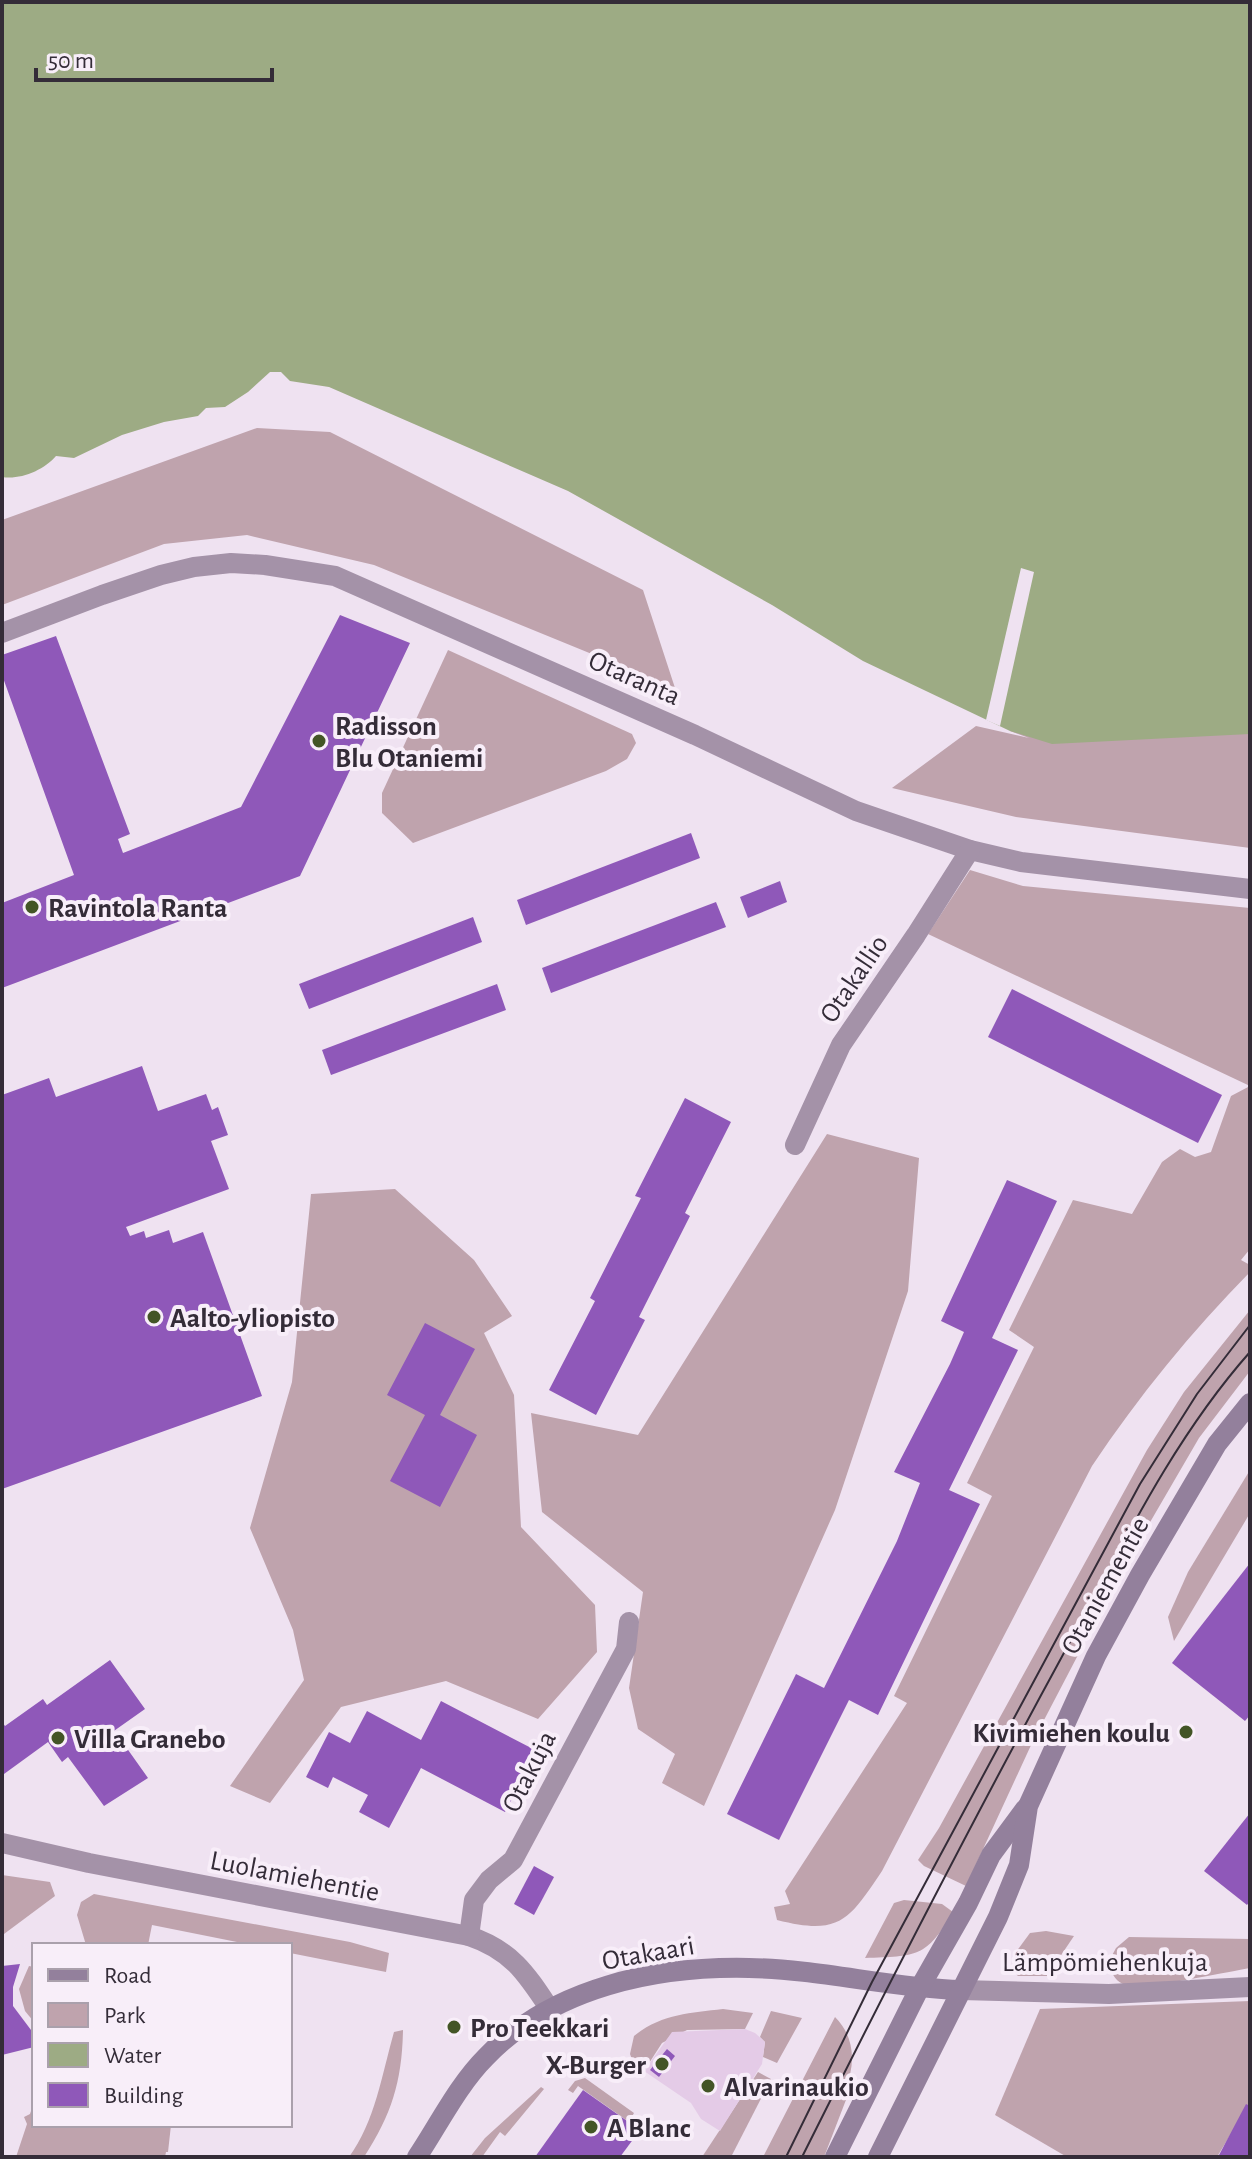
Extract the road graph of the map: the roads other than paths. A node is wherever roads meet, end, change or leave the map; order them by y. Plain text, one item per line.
1 (2, 633) edge
2 (970, 850) junction
3 (1250, 889) edge
4 (795, 1145) dead end
5 (1250, 1403) edge
6 (629, 1622) dead end
7 (1028, 1806) junction
8 (2, 1843) edge
9 (469, 1936) junction
10 (1250, 1987) edge
11 (919, 1989) junction
12 (961, 1990) junction
13 (549, 2008) junction
14 (417, 2157) edge
15 (835, 2157) edge
16 (878, 2157) edge

1 - 2 street, Otaranta
2 - 3 street, Otaranta
2 - 4 street, Otakallio
5 - 7 street, Otaniementie
6 - 9 street, Otakuja
7 - 11 street, Otaniementie
7 - 12 street, Otaniementie
8 - 9 street, Luolamiehentie
9 - 13 street, Luolamiehentie
10 - 12 street, Lämpömiehenkuja
11 - 12 street, Otakaari
11 - 13 street, Otakaari
11 - 15 street, Otaniementie
12 - 16 street, Otaniementie
13 - 14 street, Otakaari

